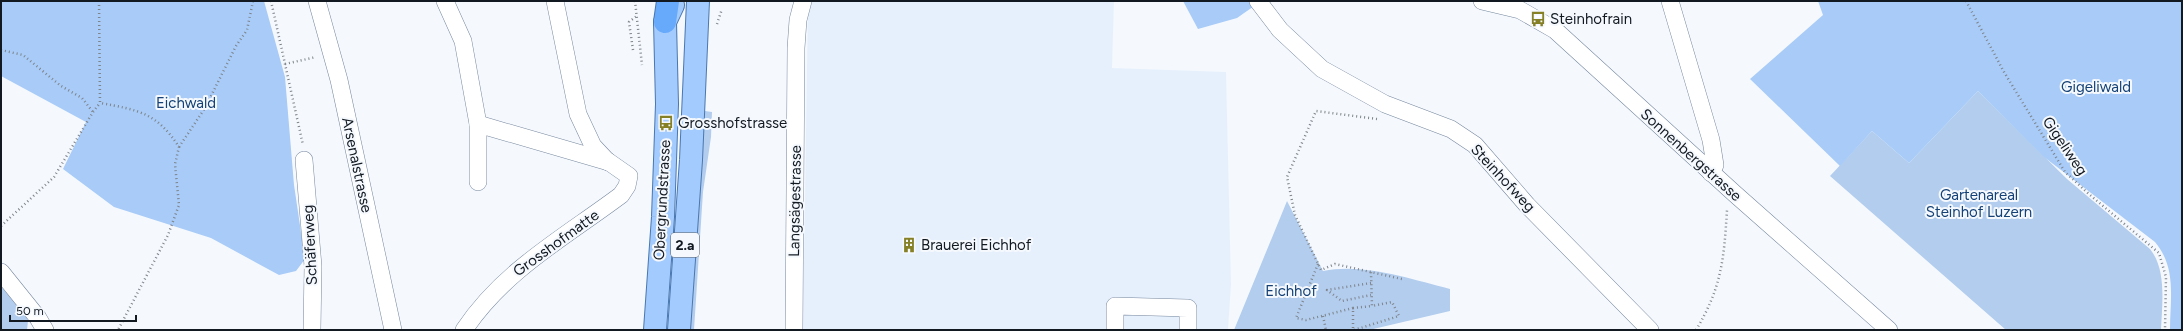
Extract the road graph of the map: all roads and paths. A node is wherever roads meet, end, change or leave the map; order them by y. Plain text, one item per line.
1 (99, 1) edge
2 (253, 1) edge
3 (271, 1) edge
4 (317, 1) edge
5 (445, 1) edge
6 (555, 1) edge
7 (635, 1) edge
8 (656, 1) edge
9 (676, 1) edge
10 (698, 1) edge
11 (803, 1) edge
12 (1258, 1) edge
13 (1482, 1) edge
14 (1670, 1) edge
15 (1966, 1) edge
16 (666, 11) edge
17 (638, 16) junction
18 (1, 50) edge
19 (633, 50) dead end
20 (317, 57) dead end
21 (286, 64) junction
22 (642, 65) dead end
23 (100, 103) junction
24 (92, 112) junction
25 (1381, 120) dead end
26 (478, 124) junction
27 (179, 148) junction
28 (304, 160) joint
29 (608, 162) junction
30 (1711, 173) junction
31 (478, 182) dead end
32 (1727, 204) dead end
33 (1, 226) edge
34 (1318, 263) junction
35 (1, 272) edge
36 (1371, 272) junction
37 (1402, 279) dead end
38 (1371, 283) junction
39 (1372, 295) junction
40 (1372, 306) junction
41 (1353, 308) junction
42 (1323, 316) junction
43 (45, 330) edge
44 (118, 330) edge
45 (312, 330) edge
46 (393, 330) edge
47 (464, 330) edge
48 (655, 330) edge
49 (679, 330) edge
50 (794, 330) edge
51 (1115, 330) edge
52 (1188, 330) edge
53 (1326, 330) edge
54 (1354, 330) edge
55 (1650, 330) edge
56 (1696, 330) edge
57 (1889, 330) edge
58 (2165, 330) edge

1 - 23 path
2 - 27 path
3 - 21 path
4 - 46 street, Arsenalstrasse
5 - 26 street
6 - 29 street, Grosshofmatte
7 - 17 path
8 - 16 main road, 2.a
9 - 16 main road
10 - 49 main road, Obergrundstrasse / 2.a
11 - 50 street, Langsägestrasse
12 - 55 street, Steinhofweg
13 - 30 street, Sonnenbergstrasse
14 - 30 street
15 - 58 path, Gigeliweg
16 - 48 main road, Obergrundstrasse / 2.a
17 - 19 path
17 - 22 path
18 - 24 path
20 - 21 path
21 - 28 path
23 - 24 path
23 - 27 path
24 - 33 path
25 - 34 path
26 - 29 street, Grosshofmatte
26 - 31 street
27 - 44 path
28 - 45 street, Schäferweg
29 - 47 street, Grosshofmatte
30 - 57 street, Sonnenbergstrasse
32 - 56 path
34 - 36 path
34 - 42 path
35 - 43 street
36 - 37 path
36 - 38 path
38 - 39 path
38 - 39 path
39 - 40 path
40 - 41 path
40 - 54 path
41 - 42 path
41 - 54 path
42 - 53 path
51 - 52 street

